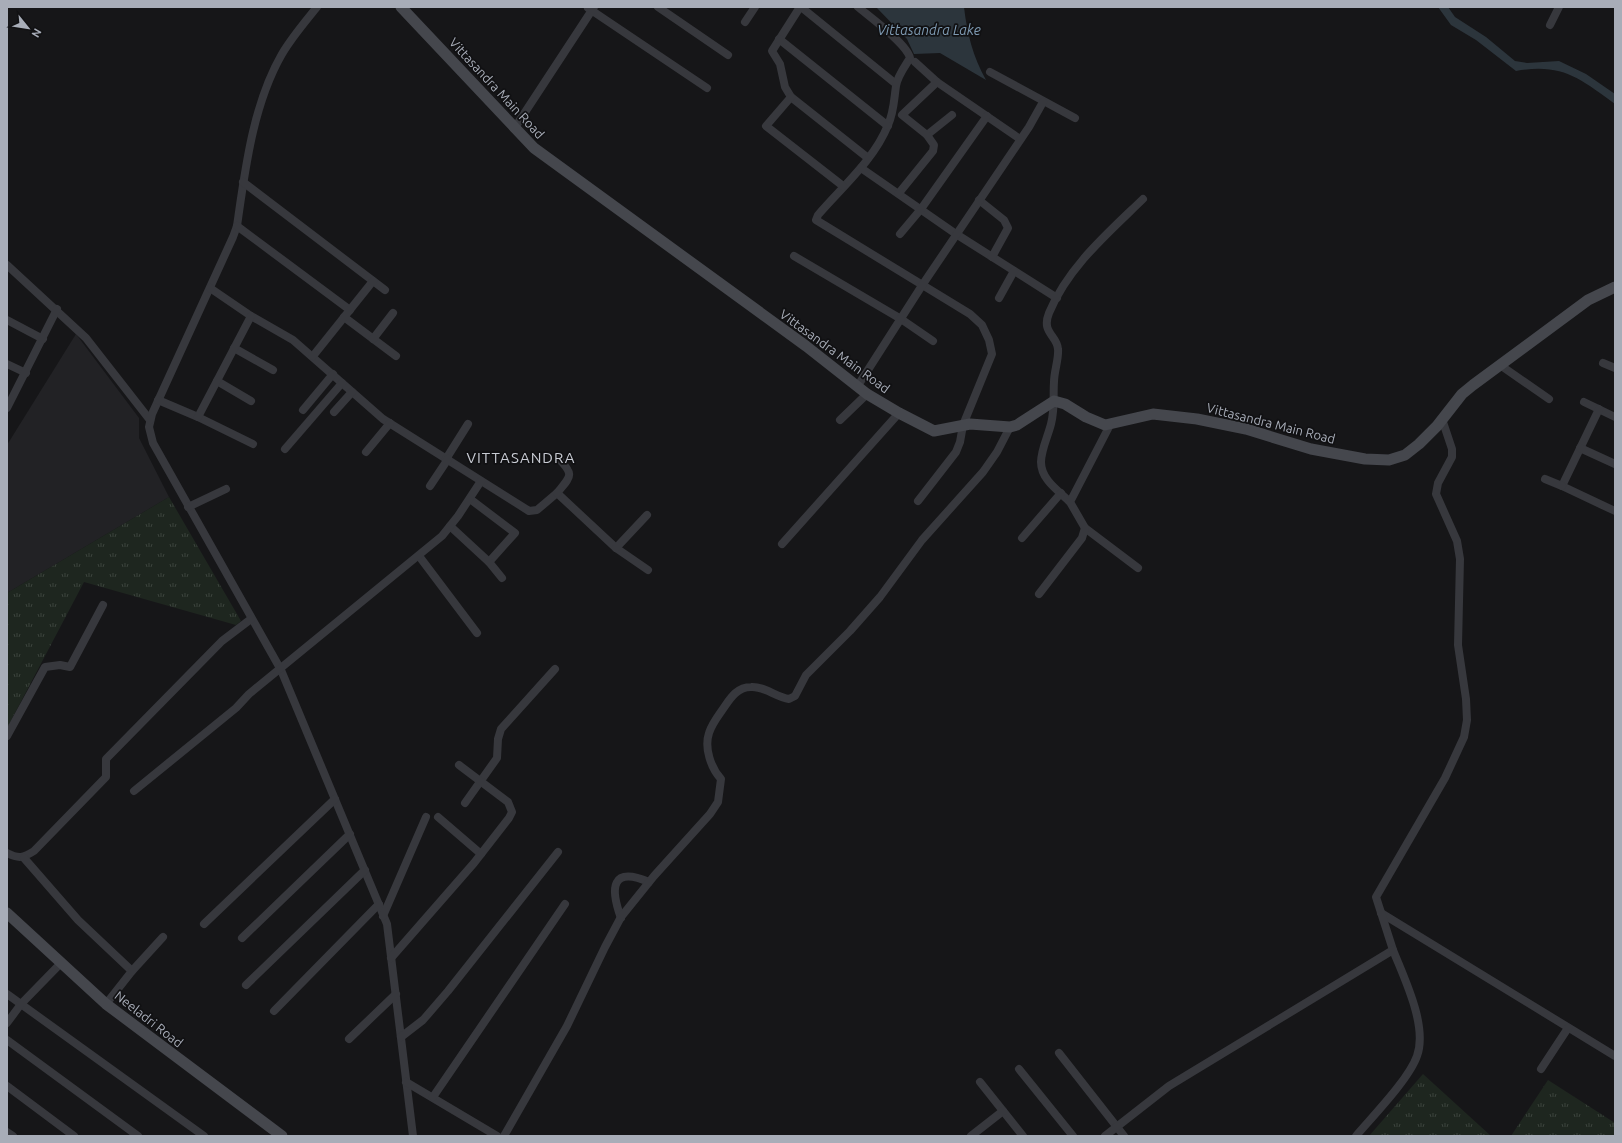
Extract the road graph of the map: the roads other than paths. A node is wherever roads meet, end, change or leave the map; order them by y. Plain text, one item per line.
1 (317, 7) edge
2 (401, 7) edge
3 (658, 7) edge
4 (755, 7) edge
5 (800, 7) edge
6 (858, 7) edge
7 (1559, 7) edge
8 (591, 8) edge
9 (745, 22) dead end
10 (1550, 25) dead end
11 (780, 39) junction
12 (728, 55) dead end
13 (915, 62) dead end
14 (990, 72) dead end
15 (937, 82) junction
16 (896, 84) junction
17 (707, 88) dead end
18 (791, 97) junction
19 (1043, 102) junction
20 (952, 115) dead end
21 (987, 116) junction
22 (1075, 118) dead end
23 (888, 126) junction
24 (514, 129) junction
25 (927, 136) junction
26 (1020, 138) junction
27 (868, 158) junction
28 (861, 168) junction
29 (244, 182) junction
30 (843, 186) junction
31 (899, 193) junction
32 (1143, 199) dead end
33 (979, 200) junction
34 (921, 209) junction
35 (237, 226) junction
36 (900, 234) dead end
37 (956, 234) junction
38 (794, 256) dead end
39 (992, 257) junction
40 (7, 265) edge
41 (1014, 271) junction
42 (373, 281) junction
43 (923, 284) junction
44 (1615, 287) edge
45 (210, 288) junction
46 (384, 290) dead end
47 (999, 298) dead end
48 (1057, 298) junction
49 (57, 309) junction
50 (350, 310) junction
51 (393, 313) dead end
52 (251, 316) junction
53 (344, 317) junction
54 (901, 319) junction
55 (7, 320) edge
56 (43, 339) junction
57 (373, 339) junction
58 (932, 340) dead end
59 (234, 348) junction
60 (313, 356) junction
61 (396, 356) dead end
62 (1603, 363) dead end
63 (7, 364) edge
64 (1500, 365) junction
65 (1615, 368) edge
66 (273, 370) dead end
67 (26, 373) junction
68 (333, 374) junction
69 (217, 381) junction
70 (342, 383) junction
71 (857, 387) junction
72 (352, 392) junction
73 (867, 394) junction
74 (1549, 399) dead end
75 (158, 400) junction
76 (251, 401) dead end
77 (1054, 401) junction
78 (1584, 402) dead end
79 (7, 408) edge
80 (1599, 409) junction
81 (303, 410) dead end
82 (334, 412) dead end
83 (899, 414) junction
84 (198, 417) junction
85 (1615, 417) edge
86 (1442, 419) junction
87 (150, 420) junction
88 (840, 420) dead end
89 (390, 423) junction
90 (468, 424) dead end
91 (963, 425) junction
92 (1110, 425) junction
93 (1010, 427) junction
94 (253, 444) dead end
95 (1580, 448) junction
96 (284, 449) dead end
97 (366, 452) dead end
98 (558, 458) dead end
99 (447, 459) junction
100 (1615, 464) edge
101 (1545, 479) dead end
102 (481, 481) junction
103 (430, 486) dead end
104 (1562, 486) junction
105 (226, 489) dead end
106 (556, 493) junction
107 (1061, 493) junction
108 (470, 499) junction
109 (918, 501) dead end
110 (1070, 502) junction
111 (188, 507) junction
112 (1615, 511) edge
113 (647, 515) dead end
114 (450, 526) junction
115 (1085, 528) junction
116 (1022, 538) dead end
117 (782, 544) dead end
118 (616, 548) junction
119 (419, 556) junction
120 (489, 562) junction
121 (1138, 568) dead end
122 (648, 570) dead end
123 (502, 578) dead end
124 (1039, 594) dead end
125 (103, 605) dead end
126 (251, 619) junction
127 (477, 633) dead end
128 (555, 669) dead end
129 (280, 670) junction
130 (7, 736) edge
131 (459, 765) dead end
132 (481, 781) junction
133 (134, 791) dead end
134 (335, 799) junction
135 (465, 803) dead end
136 (426, 817) dead end
137 (438, 817) dead end
138 (350, 834) junction
139 (558, 852) dead end
140 (7, 853) edge
141 (481, 854) junction
142 (24, 858) junction
143 (365, 870) junction
144 (649, 882) junction
145 (379, 904) junction
146 (565, 904) dead end
147 (7, 913) edge
148 (1381, 913) junction
149 (383, 916) junction
150 (621, 918) junction
151 (204, 924) dead end
152 (163, 937) dead end
153 (242, 938) dead end
154 (1393, 950) junction
155 (391, 958) junction
156 (62, 962) junction
157 (132, 971) junction
158 (246, 985) dead end
159 (7, 994) edge
160 (396, 994) junction
161 (22, 1004) junction
162 (106, 1004) junction
163 (274, 1011) dead end
164 (7, 1023) edge
165 (1568, 1028) junction
166 (401, 1037) junction
167 (349, 1039) dead end
168 (7, 1040) edge
169 (1059, 1053) dead end
170 (1615, 1056) edge
171 (1019, 1069) dead end
172 (1541, 1070) dead end
173 (406, 1082) junction
174 (980, 1082) dead end
175 (7, 1086) edge
176 (433, 1097) junction
177 (1003, 1111) junction
178 (1116, 1127) junction
179 (7, 1132) edge
180 (506, 1135) edge
181 (13, 1136) edge
182 (74, 1136) edge
183 (138, 1136) edge
184 (204, 1136) edge
185 (282, 1136) edge
186 (413, 1136) edge
187 (497, 1136) edge
188 (971, 1136) edge
189 (1023, 1136) edge
190 (1073, 1136) edge
191 (1104, 1136) edge
192 (1124, 1136) edge
193 (1356, 1136) edge

1 - 29 street
2 - 24 street, Vittasandra Main Road
3 - 12 street
4 - 9 street
5 - 11 street
5 - 16 street
6 - 16 street
7 - 10 street
8 - 17 street
8 - 24 street
11 - 18 street
11 - 23 street
13 - 15 street
14 - 19 street
15 - 21 street
15 - 25 street
16 - 23 street
18 - 27 street
18 - 30 street
19 - 22 street
19 - 26 street
20 - 25 street
21 - 26 street
21 - 34 street
23 - 27 street
24 - 71 street, Vittasandra Main Road
25 - 31 street
26 - 33 street
27 - 28 street
28 - 30 street
28 - 31 street
29 - 35 street
29 - 42 street
30 - 43 street
31 - 34 street
32 - 48 street
33 - 37 street
33 - 39 street
34 - 36 street
34 - 37 street
35 - 45 street
35 - 50 street
37 - 39 street
37 - 43 street
38 - 54 street
39 - 41 street
40 - 49 street
41 - 47 street
41 - 48 street
42 - 46 street
42 - 50 street
43 - 54 street
43 - 91 street
44 - 64 street, Vittasandra Main Road
45 - 52 street
45 - 75 street
48 - 77 street
49 - 56 street
49 - 87 street
50 - 53 street
51 - 57 street
52 - 59 street
52 - 60 street
53 - 57 street
53 - 60 street
54 - 58 street
54 - 71 street
55 - 56 street
56 - 67 street
57 - 61 street
59 - 66 street
59 - 69 street
60 - 68 street
62 - 65 street
63 - 67 street
64 - 74 street
64 - 86 street, Vittasandra Main Road
67 - 79 street
68 - 70 street
68 - 81 street
69 - 76 street
69 - 84 street
70 - 72 street
70 - 96 street
71 - 73 street, Vittasandra Main Road
72 - 82 street
72 - 89 street
73 - 83 street, Vittasandra Main Road
73 - 88 street
75 - 84 street
75 - 87 street
77 - 92 street
77 - 93 street, Vittasandra Main Road
77 - 107 street
78 - 80 street
80 - 85 street
80 - 95 street
83 - 91 street, Vittasandra Main Road
83 - 117 street
84 - 94 street
86 - 92 street, Vittasandra Main Road
86 - 148 street
87 - 111 street
89 - 97 street
89 - 99 street
90 - 99 street
91 - 93 street, Vittasandra Main Road
91 - 109 street
92 - 110 street
93 - 144 street
95 - 100 street
95 - 104 street
98 - 106 street
99 - 102 street
99 - 103 street
101 - 104 street
102 - 106 street
102 - 108 street
104 - 112 street
105 - 111 street
106 - 118 street
107 - 110 street
107 - 116 street
108 - 114 street
108 - 120 street
110 - 115 street
111 - 126 street
113 - 118 street
114 - 119 street
114 - 120 street
115 - 121 street
115 - 124 street
118 - 122 street
119 - 127 street
119 - 129 street
120 - 123 street
125 - 130 street
126 - 129 street
126 - 142 street
128 - 132 street
129 - 133 street
129 - 134 street
131 - 132 street
132 - 135 street
132 - 141 street
134 - 138 street
134 - 151 street
136 - 149 street
137 - 141 street
138 - 143 street
138 - 153 street
139 - 166 street
140 - 142 street
141 - 155 street
142 - 157 street
143 - 145 street
143 - 158 street
144 - 150 street
144 - 150 street
145 - 149 street
145 - 163 street
146 - 176 street
147 - 156 street, Neeladri Road
148 - 154 street
148 - 165 street
149 - 155 street
150 - 180 street
152 - 157 street
154 - 178 street
154 - 193 street
155 - 160 street
156 - 161 street
156 - 162 street, Neeladri Road
157 - 162 street
159 - 161 street
160 - 166 street
160 - 167 street
161 - 164 street
161 - 184 street
162 - 185 street, Neeladri Road
165 - 170 street
165 - 172 street
166 - 173 street
168 - 183 street
169 - 178 street
171 - 190 street
173 - 176 street
173 - 186 street
174 - 177 street
175 - 182 street
176 - 187 street
177 - 188 street
177 - 189 street
178 - 191 street
178 - 192 street
179 - 181 street

